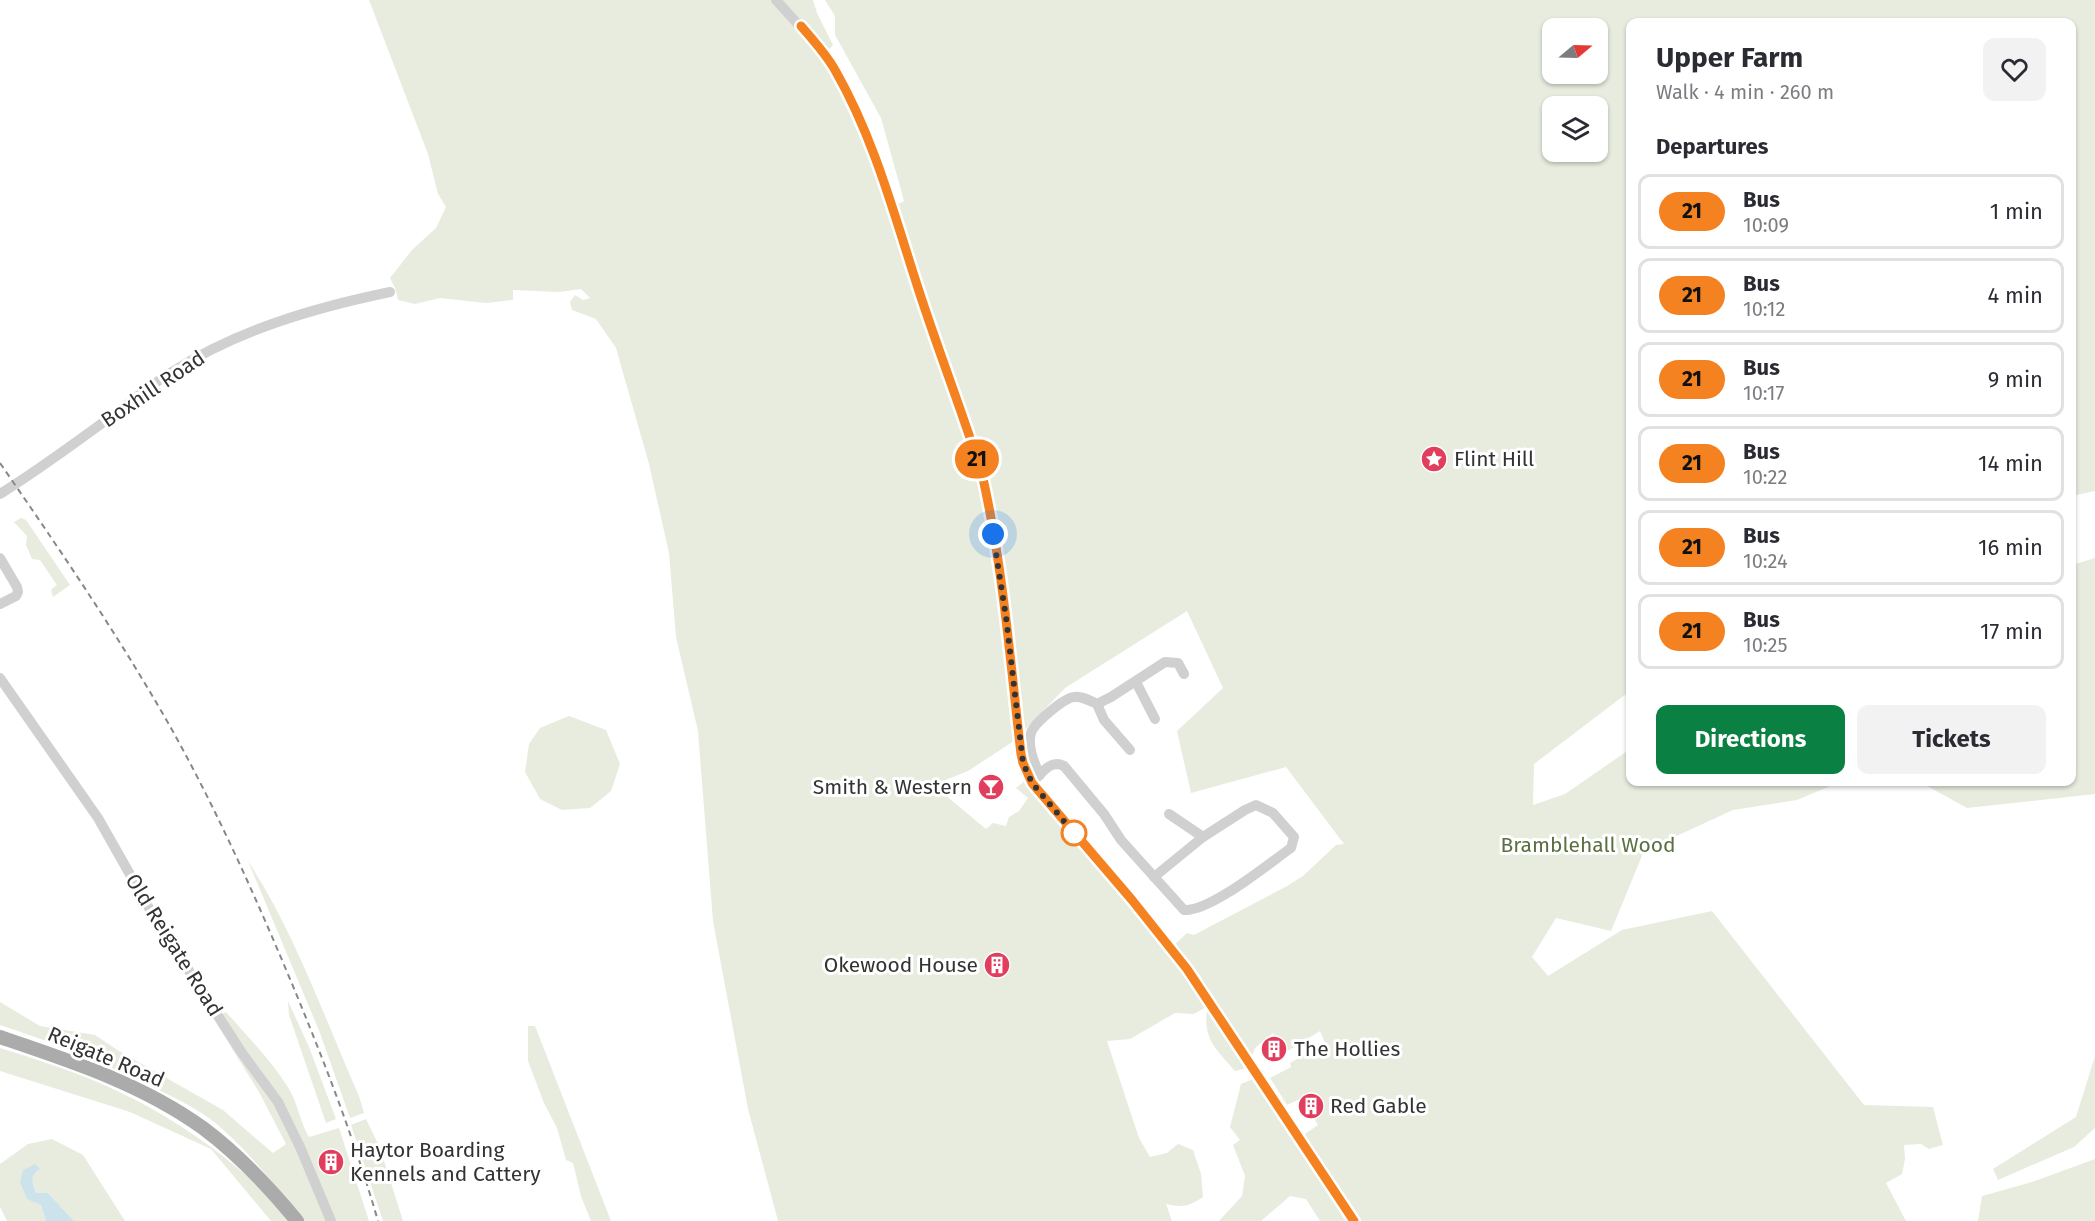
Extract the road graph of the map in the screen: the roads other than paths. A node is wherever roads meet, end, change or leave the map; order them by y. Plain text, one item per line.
1 (776, 0) edge
2 (390, 292) dead end
3 (0, 495) edge
4 (0, 558) edge
5 (0, 604) edge
6 (1184, 674) dead end
7 (0, 678) edge
8 (1136, 682) junction
9 (1097, 704) junction
10 (1155, 719) dead end
11 (1130, 750) dead end
12 (1040, 774) junction
13 (1032, 783) junction
14 (1169, 814) dead end
15 (1203, 837) junction
16 (1154, 877) junction
17 (0, 1037) edge
18 (297, 1221) edge
19 (331, 1221) edge
20 (1354, 1221) edge

1 - 13 street
2 - 3 street, Boxhill Road
4 - 5 street
6 - 8 street
7 - 19 street, Old Reigate Road
8 - 9 street
8 - 10 street
9 - 11 street
9 - 12 street
12 - 13 street
12 - 16 street
13 - 20 street
14 - 15 street
15 - 16 street
15 - 16 street
17 - 18 main road, Reigate Road

